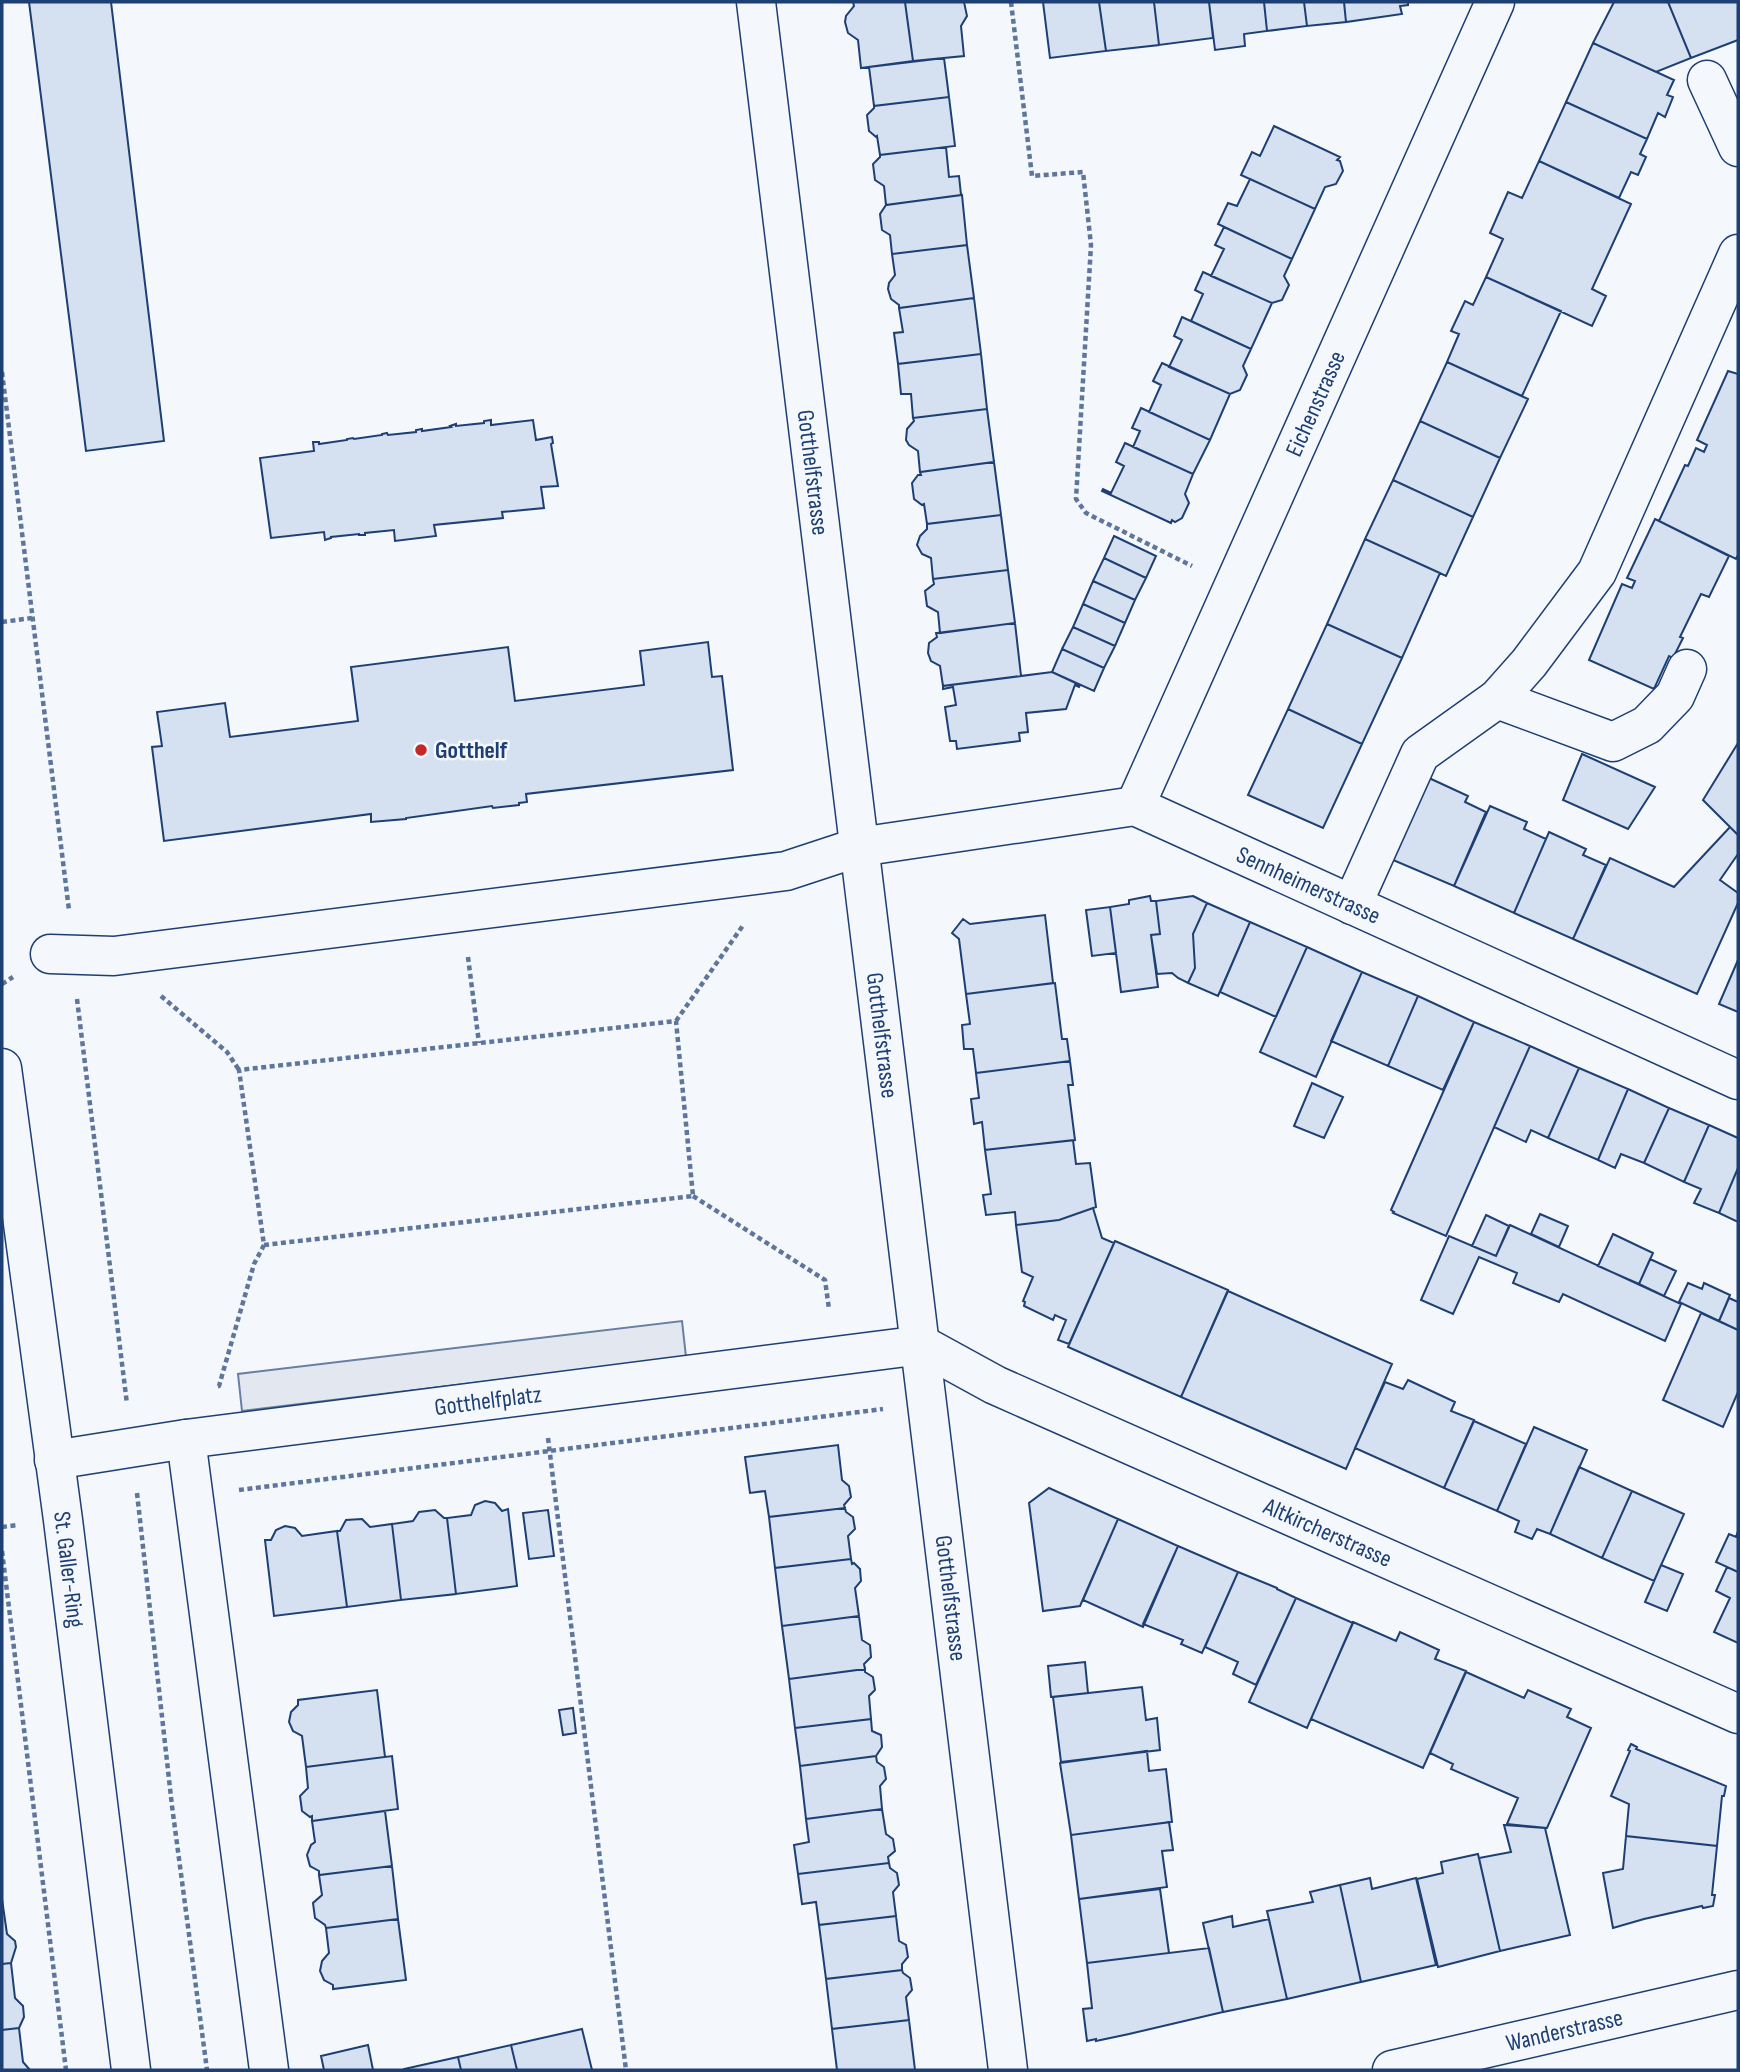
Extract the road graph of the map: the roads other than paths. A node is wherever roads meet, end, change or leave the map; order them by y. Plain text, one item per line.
1 (756, 2) edge
2 (1495, 2) edge
3 (1707, 80) dead end
4 (1738, 147) edge
5 (1738, 254) edge
6 (1687, 668) dead end
7 (1497, 699) junction
8 (1135, 806) junction
9 (859, 847) junction
10 (1352, 905) junction
11 (50, 954) road end
12 (2, 1068) edge
13 (1738, 1080) edge
14 (922, 1345) junction
15 (186, 1438) junction
16 (54, 1460) junction
17 (1738, 1713) edge
18 (1738, 1990) edge
19 (131, 2070) edge
20 (269, 2070) edge
21 (1009, 2070) edge
22 (1392, 2070) edge

1 - 9 street, Gotthelfstrasse
2 - 8 street, Eichenstrasse
3 - 4 street
5 - 7 street
6 - 7 street
7 - 10 street
8 - 9 street
8 - 10 street, Sennheimerstrasse
9 - 11 street
9 - 14 street, Gotthelfstrasse
10 - 13 street, Sennheimerstrasse
12 - 16 street, St. Galler-Ring
14 - 15 street, Gotthelfplatz
14 - 17 street, Altkircherstrasse
14 - 21 street, Gotthelfstrasse
15 - 16 street, Gotthelfplatz
15 - 20 street
16 - 19 street, St. Galler-Ring
18 - 22 street, Wanderstrasse

